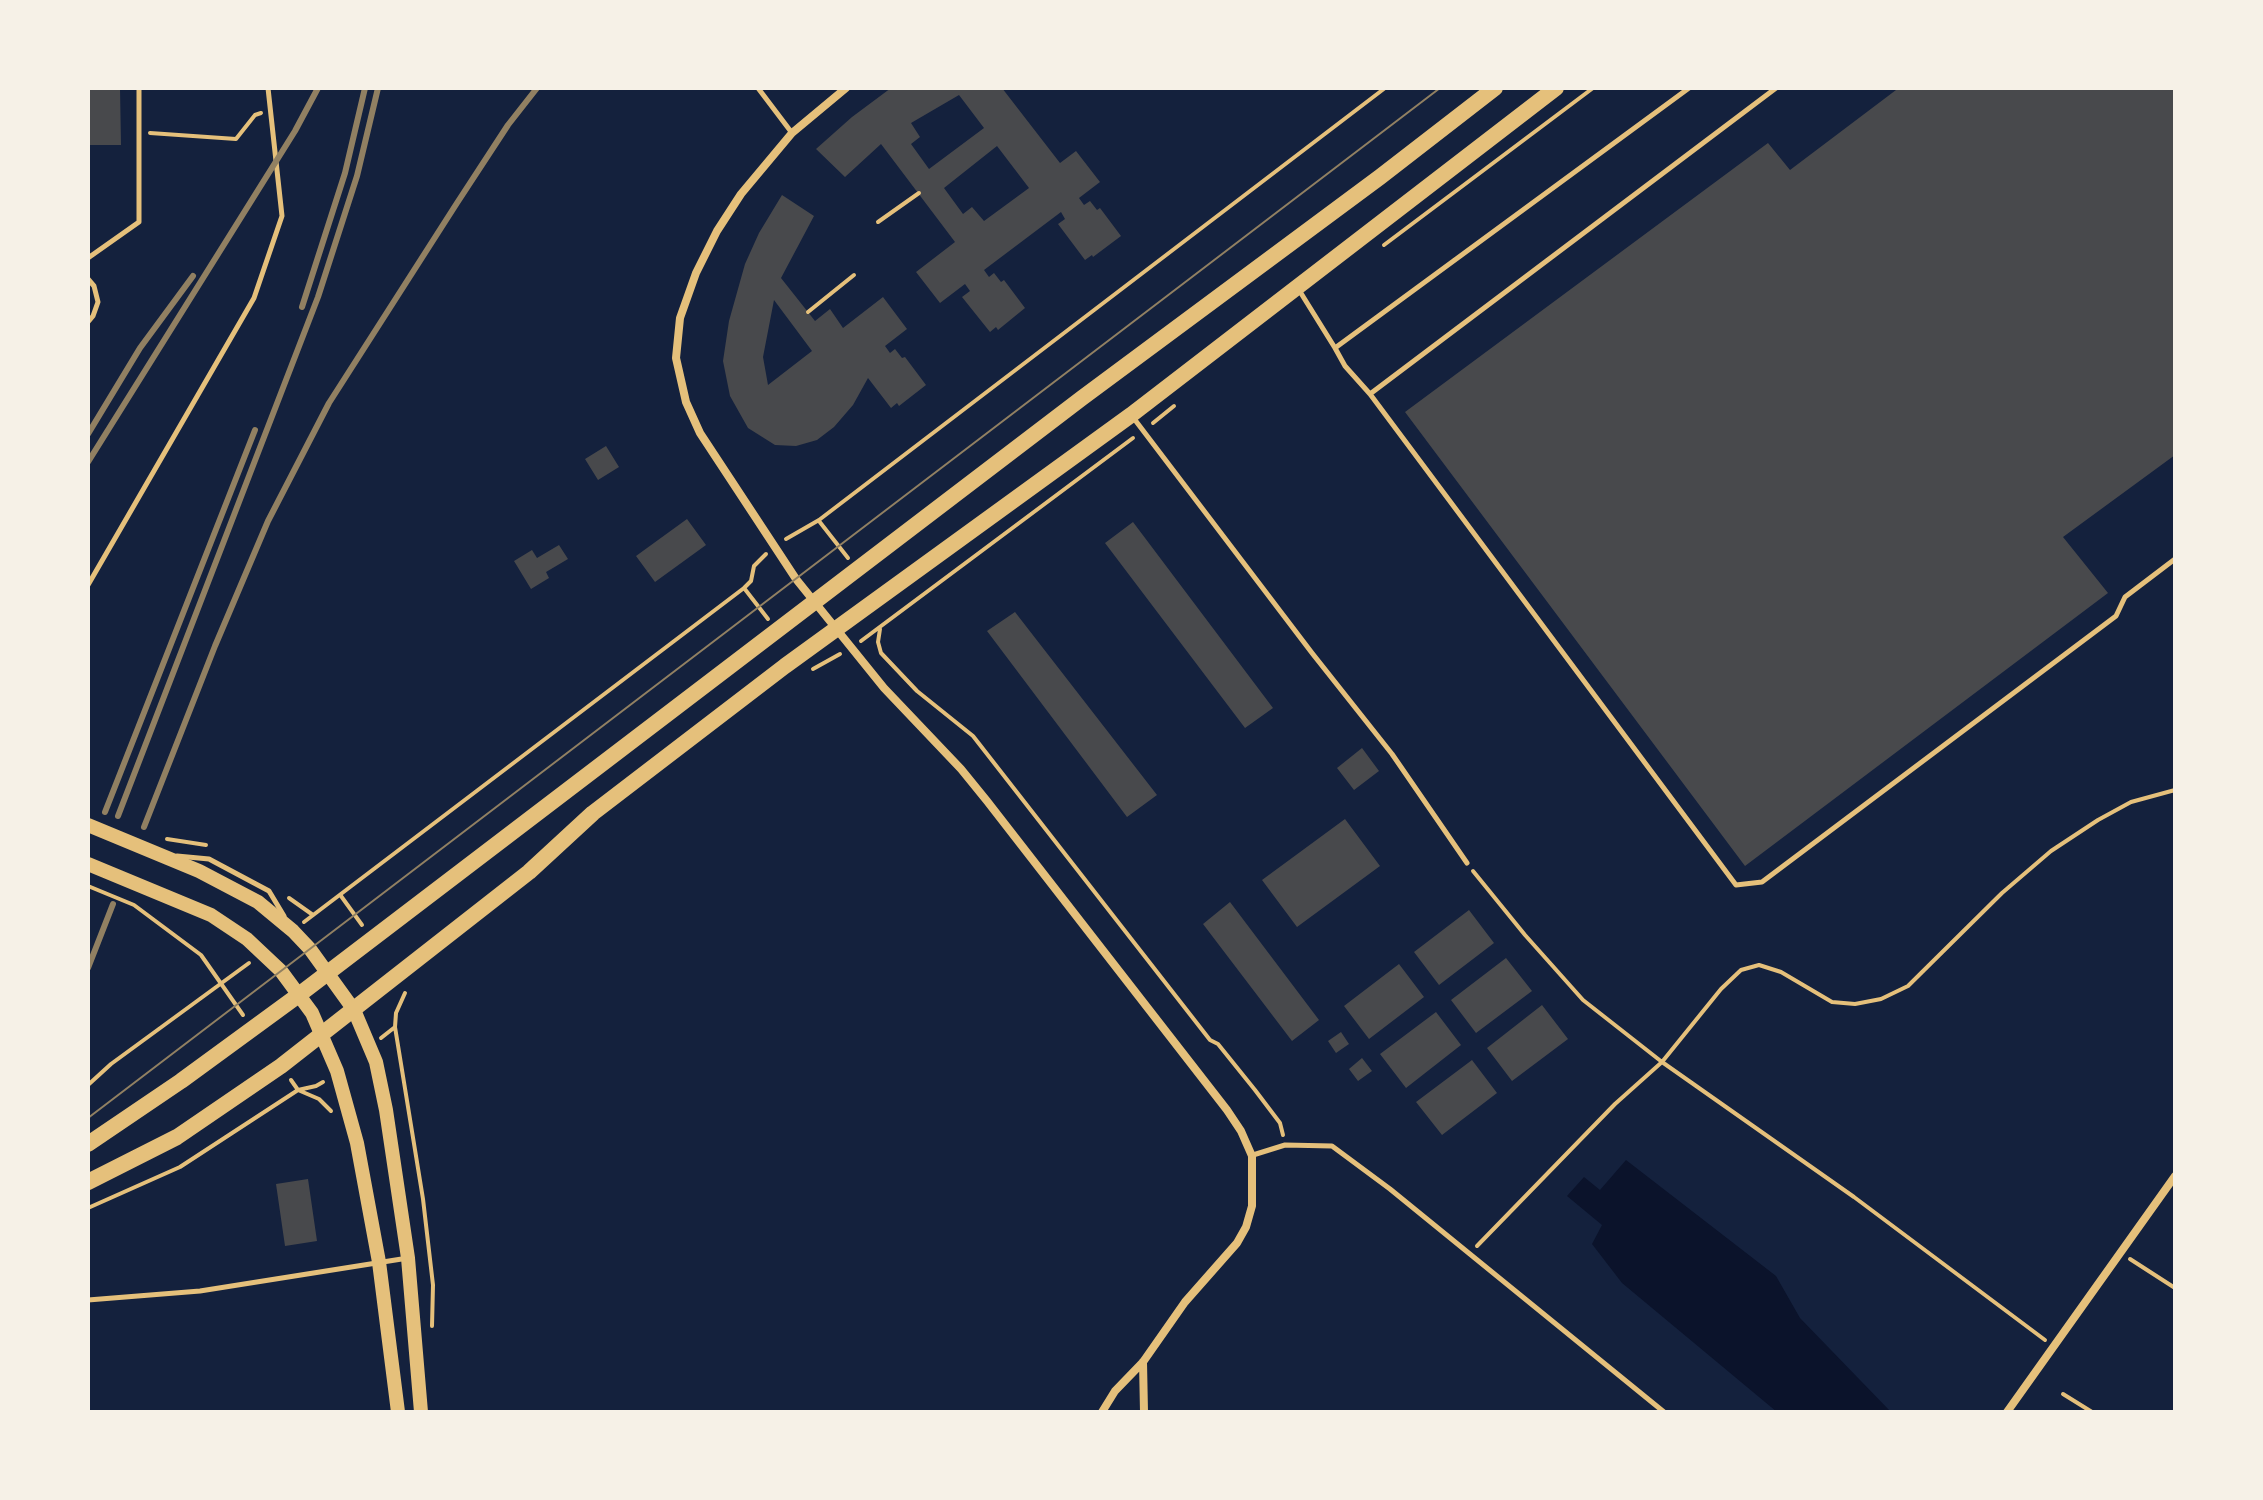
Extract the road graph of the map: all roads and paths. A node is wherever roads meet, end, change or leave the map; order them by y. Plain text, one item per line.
1 (139, 88) edge
2 (268, 88) edge
3 (758, 88) edge
4 (846, 88) edge
5 (1385, 88) edge
6 (1495, 88) edge
7 (1556, 88) edge
8 (1593, 88) edge
9 (1689, 88) edge
10 (1776, 88) edge
11 (271, 109) junction
12 (139, 132) junction
13 (792, 133) junction
14 (919, 193) dead end
15 (878, 222) dead end
16 (1381, 247) dead end
17 (88, 258) edge
18 (854, 275) dead end
19 (88, 279) edge
20 (1298, 288) junction
21 (808, 312) dead end
22 (88, 322) edge
23 (1335, 348) junction
24 (1370, 394) junction
25 (1181, 402) dead end
26 (1131, 415) junction
27 (1143, 431) junction
28 (775, 547) junction
29 (2175, 559) edge
30 (88, 585) edge
31 (814, 604) junction
32 (880, 627) junction
33 (835, 630) junction
34 (851, 648) junction
35 (809, 672) dead end
36 (2175, 790) edge
37 (88, 825) edge
38 (1467, 863) joint
39 (88, 864) edge
40 (88, 886) edge
41 (340, 896) junction
42 (313, 915) dead end
43 (373, 939) junction
44 (329, 973) junction
45 (404, 981) junction
46 (220, 983) junction
47 (300, 994) junction
48 (354, 1010) junction
49 (240, 1011) dead end
50 (395, 1027) dead end
51 (323, 1033) junction
52 (1662, 1062) junction
53 (88, 1085) edge
54 (334, 1124) dead end
55 (88, 1144) edge
56 (1285, 1145) junction
57 (1252, 1156) junction
58 (2175, 1176) edge
59 (88, 1182) edge
60 (88, 1208) edge
61 (2119, 1252) junction
62 (1469, 1253) junction
63 (408, 1258) junction
64 (379, 1262) junction
65 (2175, 1288) edge
66 (88, 1300) edge
67 (2054, 1346) junction
68 (1143, 1362) junction
69 (2063, 1394) dead end
70 (398, 1412) edge
71 (421, 1412) edge
72 (1102, 1412) edge
73 (1144, 1412) edge
74 (1664, 1412) edge
75 (2007, 1412) edge
76 (2092, 1412) edge

1 - 12 lane
2 - 11 lane
3 - 13 lane
4 - 13 street
5 - 28 path
6 - 31 main road
7 - 20 main road
8 - 16 path
9 - 23 lane
10 - 24 lane
11 - 12 path
11 - 30 lane
12 - 17 lane
13 - 28 street
14 - 15 path
18 - 21 path
19 - 22 lane
20 - 23 lane
20 - 26 main road
23 - 24 lane
24 - 29 lane
25 - 27 path
26 - 27 lane
26 - 33 main road
27 - 32 path
27 - 38 lane
28 - 31 street
28 - 41 path
31 - 33 street
31 - 43 main road
32 - 34 path
32 - 56 path
33 - 34 street
33 - 45 main road
34 - 35 path
34 - 57 street
36 - 52 path
37 - 44 main road
38 - 52 path
39 - 47 main road
40 - 46 path
41 - 42 path
41 - 43 path
43 - 44 main road
44 - 47 main road
44 - 48 main road
45 - 48 main road
45 - 50 path
46 - 49 path
46 - 53 path
47 - 51 main road
47 - 55 main road
48 - 51 main road
48 - 63 main road
51 - 59 main road
51 - 64 main road
52 - 62 path
52 - 67 path
54 - 60 path
56 - 57 lane
56 - 62 lane
57 - 68 street
58 - 61 street
61 - 65 path
61 - 67 street
62 - 74 lane
63 - 64 lane
63 - 71 main road
64 - 66 lane
64 - 70 main road
67 - 75 street
68 - 72 street
68 - 73 street
69 - 76 path

